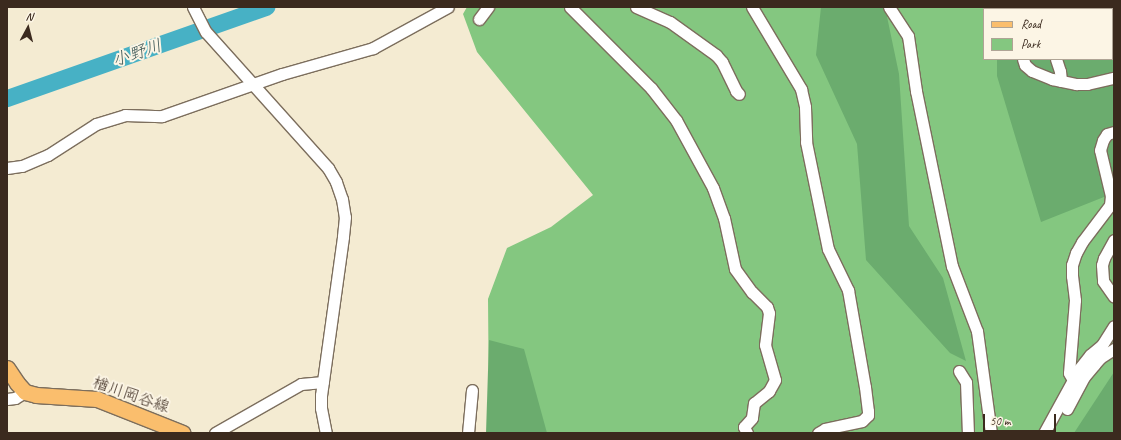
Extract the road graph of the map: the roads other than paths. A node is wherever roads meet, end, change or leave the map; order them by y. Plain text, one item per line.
1 (193, 7) edge
2 (448, 7) edge
3 (488, 7) edge
4 (570, 7) edge
5 (636, 7) edge
6 (752, 7) edge
7 (889, 7) edge
8 (479, 19) dead end
9 (1022, 60) edge
10 (1056, 60) edge
11 (1114, 78) edge
12 (1060, 81) junction
13 (252, 84) junction
14 (739, 94) dead end
15 (1114, 132) edge
16 (7, 168) edge
17 (1114, 240) edge
18 (1114, 298) edge
19 (1114, 326) edge
20 (1110, 338) edge
21 (1114, 349) edge
22 (7, 368) edge
23 (958, 371) dead end
24 (1073, 380) junction
25 (323, 382) junction
26 (472, 390) dead end
27 (25, 392) junction
28 (7, 399) edge
29 (183, 433) edge
30 (215, 433) edge
31 (326, 433) edge
32 (468, 433) edge
33 (747, 433) edge
34 (818, 433) edge
35 (968, 433) edge
36 (991, 433) edge
37 (1044, 433) edge
38 (1053, 433) edge

1 - 13 street
2 - 13 street
3 - 8 street
4 - 33 street
5 - 14 street
6 - 34 street
7 - 36 street
9 - 12 street
10 - 12 street
11 - 12 street
13 - 16 street
13 - 25 street
15 - 24 street
17 - 18 street
19 - 20 street
20 - 24 street
21 - 38 street
22 - 27 main road
23 - 35 street
24 - 37 street
25 - 30 street
25 - 31 street
26 - 32 street
27 - 28 street
27 - 29 main road, 楢川岡谷線

